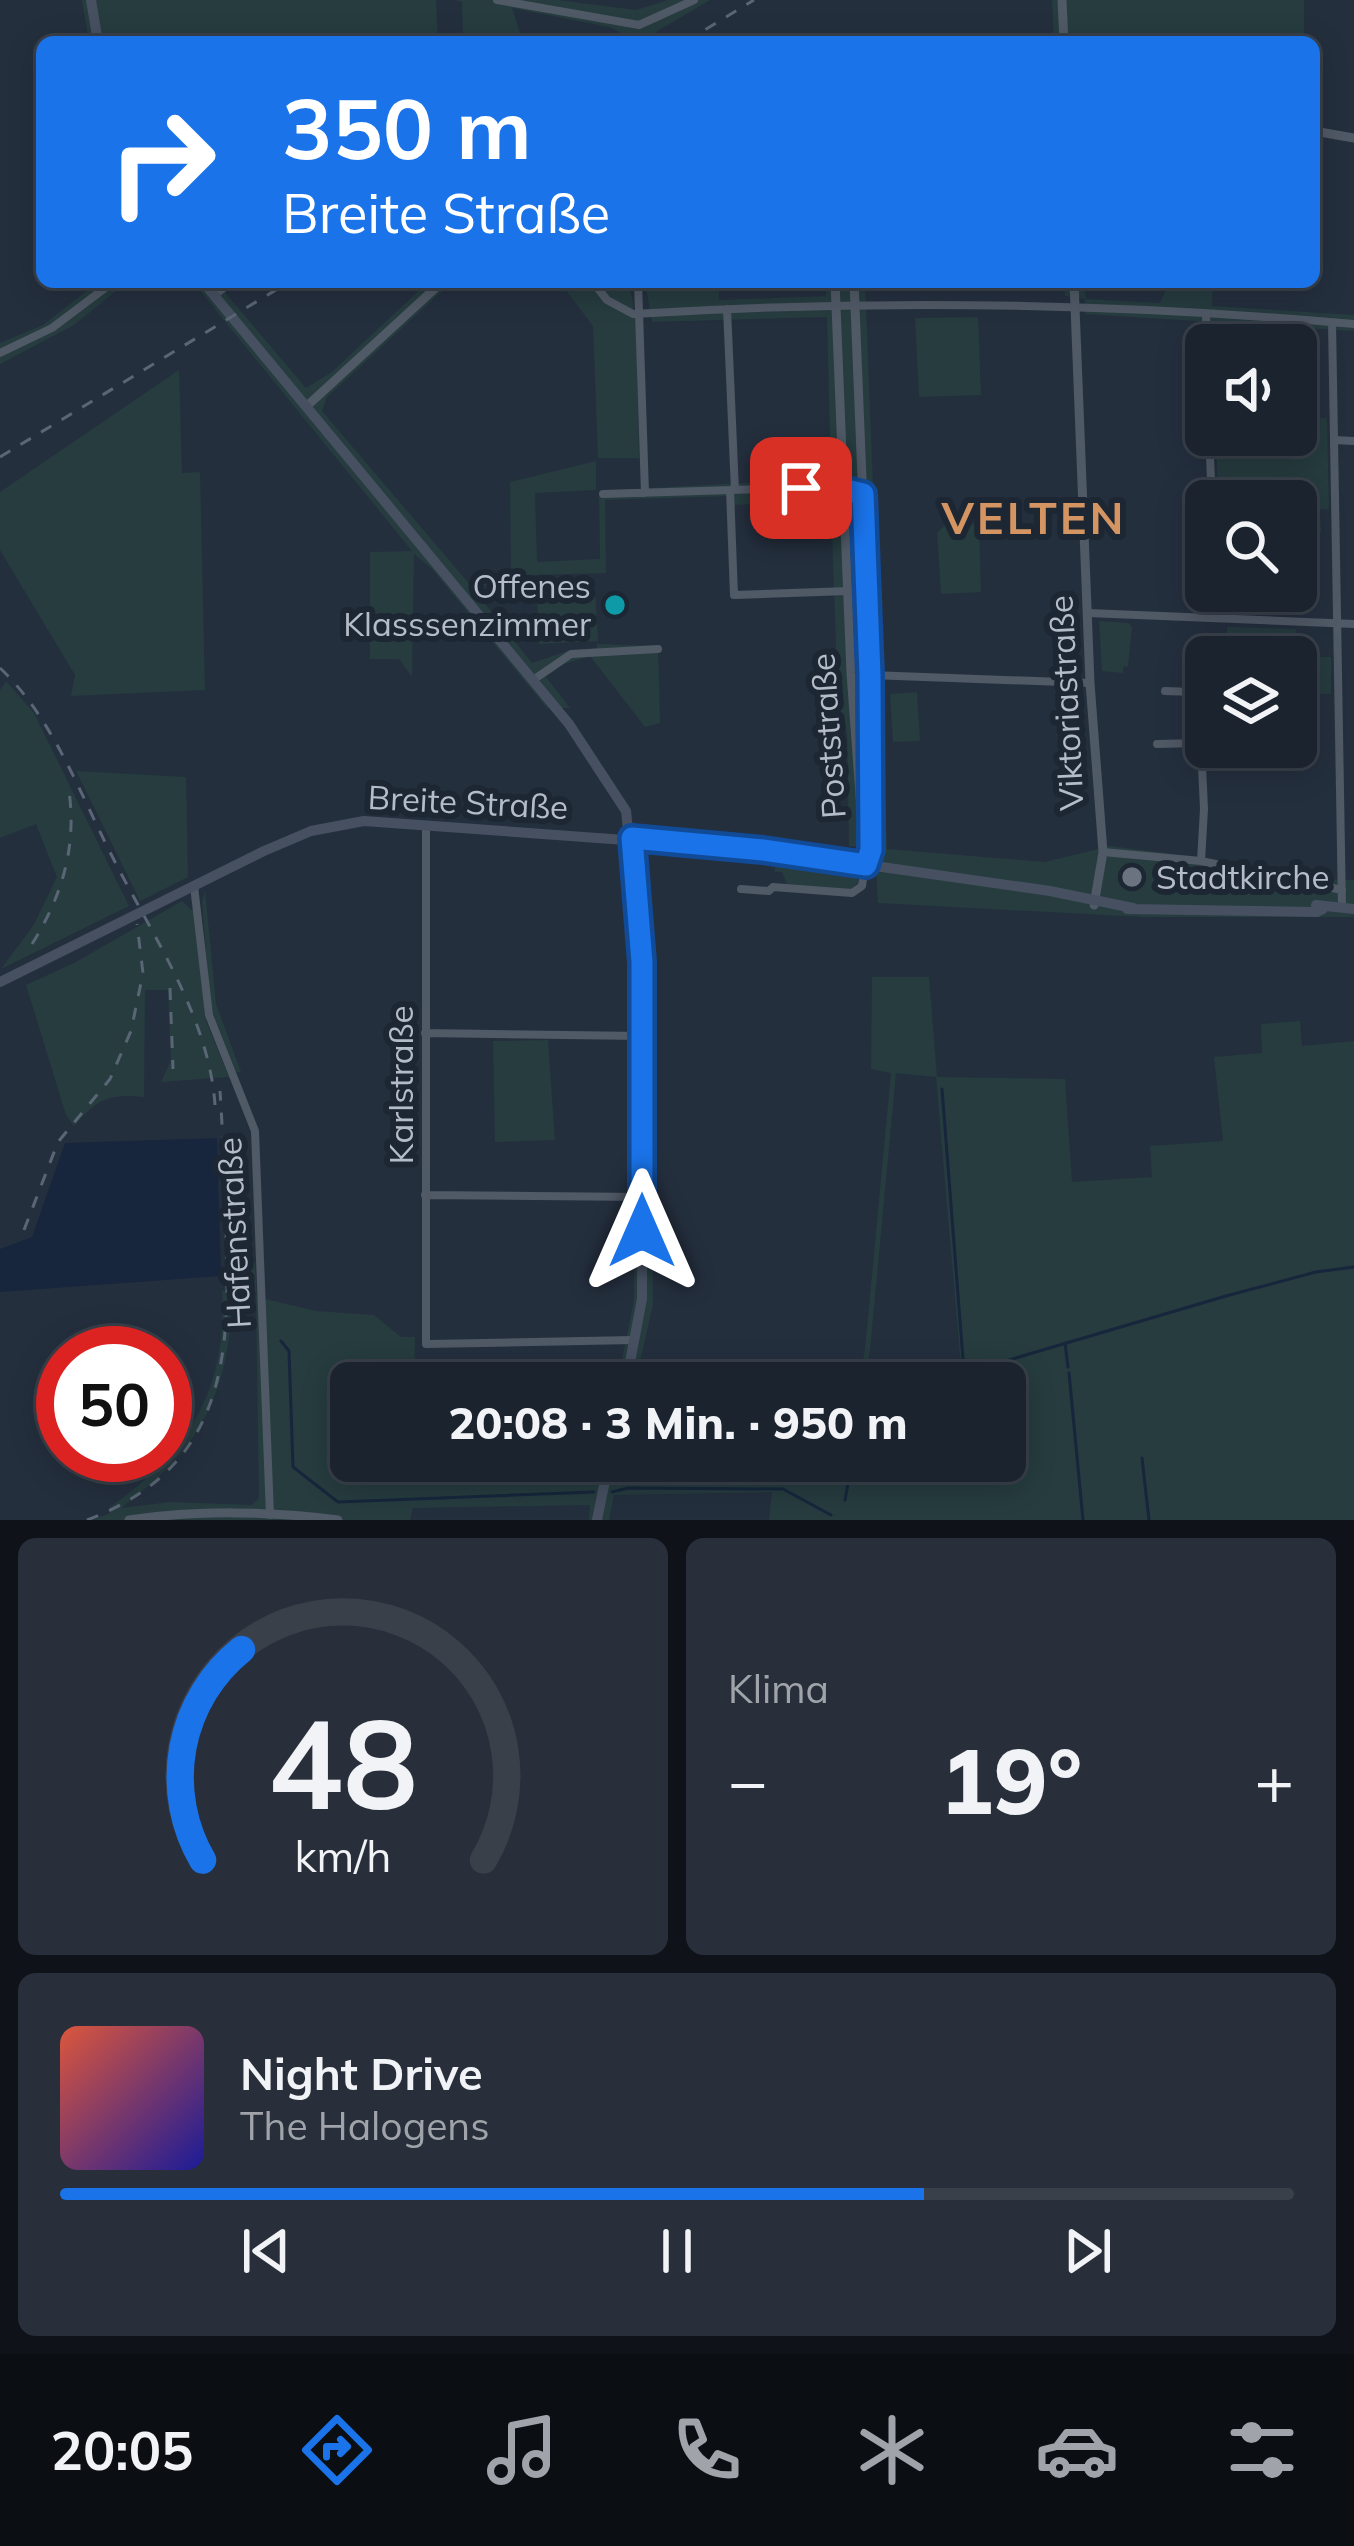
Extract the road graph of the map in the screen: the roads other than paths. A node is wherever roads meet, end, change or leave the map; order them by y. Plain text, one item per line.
1 (91, 0) edge
2 (497, 0) edge
3 (694, 0) edge
4 (1062, 0) edge
5 (97, 36) edge
6 (1064, 36) edge
7 (1320, 132) edge
8 (1354, 138) edge
9 (105, 288) edge
10 (208, 288) edge
11 (224, 288) edge
12 (436, 288) edge
13 (598, 288) edge
14 (639, 288) edge
15 (835, 288) edge
16 (854, 288) edge
17 (1075, 288) edge
18 (214, 295) junction
19 (1076, 306) junction
20 (835, 307) junction
21 (855, 307) junction
22 (727, 309) junction
23 (641, 314) junction
24 (1206, 314) junction
25 (1332, 322) junction
26 (1206, 324) edge
27 (1354, 325) edge
28 (0, 353) edge
29 (308, 406) junction
30 (1334, 440) junction
31 (1354, 440) edge
32 (733, 490) junction
33 (645, 493) junction
34 (603, 494) dead end
35 (843, 494) junction
36 (863, 494) junction
37 (848, 592) junction
38 (1215, 612) edge
39 (1088, 613) junction
40 (1215, 618) junction
41 (1336, 622) junction
42 (1354, 624) edge
43 (658, 649) dead end
44 (851, 675) junction
45 (870, 675) junction
46 (533, 680) junction
47 (1090, 683) junction
48 (1165, 691) dead end
49 (1185, 692) edge
50 (1185, 743) edge
51 (1157, 744) dead end
52 (1202, 768) edge
53 (426, 825) junction
54 (632, 838) junction
55 (1102, 853) junction
56 (1201, 861) junction
57 (866, 865) junction
58 (194, 886) junction
59 (741, 889) dead end
60 (1342, 890) junction
61 (1095, 902) junction
62 (1348, 909) edge
63 (0, 982) edge
64 (425, 1033) junction
65 (643, 1036) junction
66 (425, 1195) junction
67 (642, 1197) junction
68 (635, 1340) junction
69 (630, 1362) edge
70 (605, 1482) edge
71 (270, 1515) junction
72 (151, 1518) edge
73 (129, 1520) edge
74 (338, 1520) edge
75 (597, 1520) edge

1 - 5 main road
2 - 3 street
4 - 6 street
7 - 8 street
9 - 28 street
10 - 18 main road
11 - 18 street
12 - 29 street
13 - 23 street
14 - 23 street
15 - 20 street, Poststraße
16 - 21 street, Poststraße
17 - 19 street, Viktoriastraße
18 - 29 main road
19 - 21 street
19 - 24 street
19 - 39 street, Viktoriastraße
20 - 21 street
20 - 22 street
20 - 35 street, Poststraße
21 - 36 street, Poststraße
22 - 23 street
22 - 32 street
23 - 33 street
24 - 25 street
24 - 26 street
25 - 27 street
25 - 30 street
29 - 46 main road
30 - 31 street
30 - 41 street
32 - 33 street
32 - 35 street
32 - 37 street
33 - 34 street
35 - 36 street
35 - 37 street, Poststraße
36 - 45 street, Poststraße
37 - 44 street, Poststraße
38 - 40 street
39 - 40 street
39 - 47 street, Viktoriastraße
40 - 41 street
41 - 42 street
41 - 60 street
43 - 46 street
44 - 45 street
44 - 57 street, Poststraße
45 - 47 street
45 - 57 street, Poststraße
46 - 54 main road
47 - 55 street, Viktoriastraße
48 - 49 street
50 - 51 street
52 - 56 street
53 - 54 main road, Breite Straße
53 - 58 main road, Breite Straße
53 - 64 street, Karlstraße
54 - 57 main road, Breite Straße
54 - 65 main road
55 - 56 street
55 - 61 street, Viktoriastraße
56 - 60 street
57 - 59 street
57 - 61 main road, Breite Straße
58 - 63 main road, Breite Straße
58 - 71 street, Hafenstraße
60 - 62 street
61 - 62 main road, Breite Straße
64 - 65 street
64 - 66 street, Karlstraße
65 - 67 main road
66 - 67 street
66 - 68 street, Karlstraße
67 - 68 main road
68 - 69 main road
70 - 75 main road
71 - 72 street
71 - 74 street
72 - 73 street

